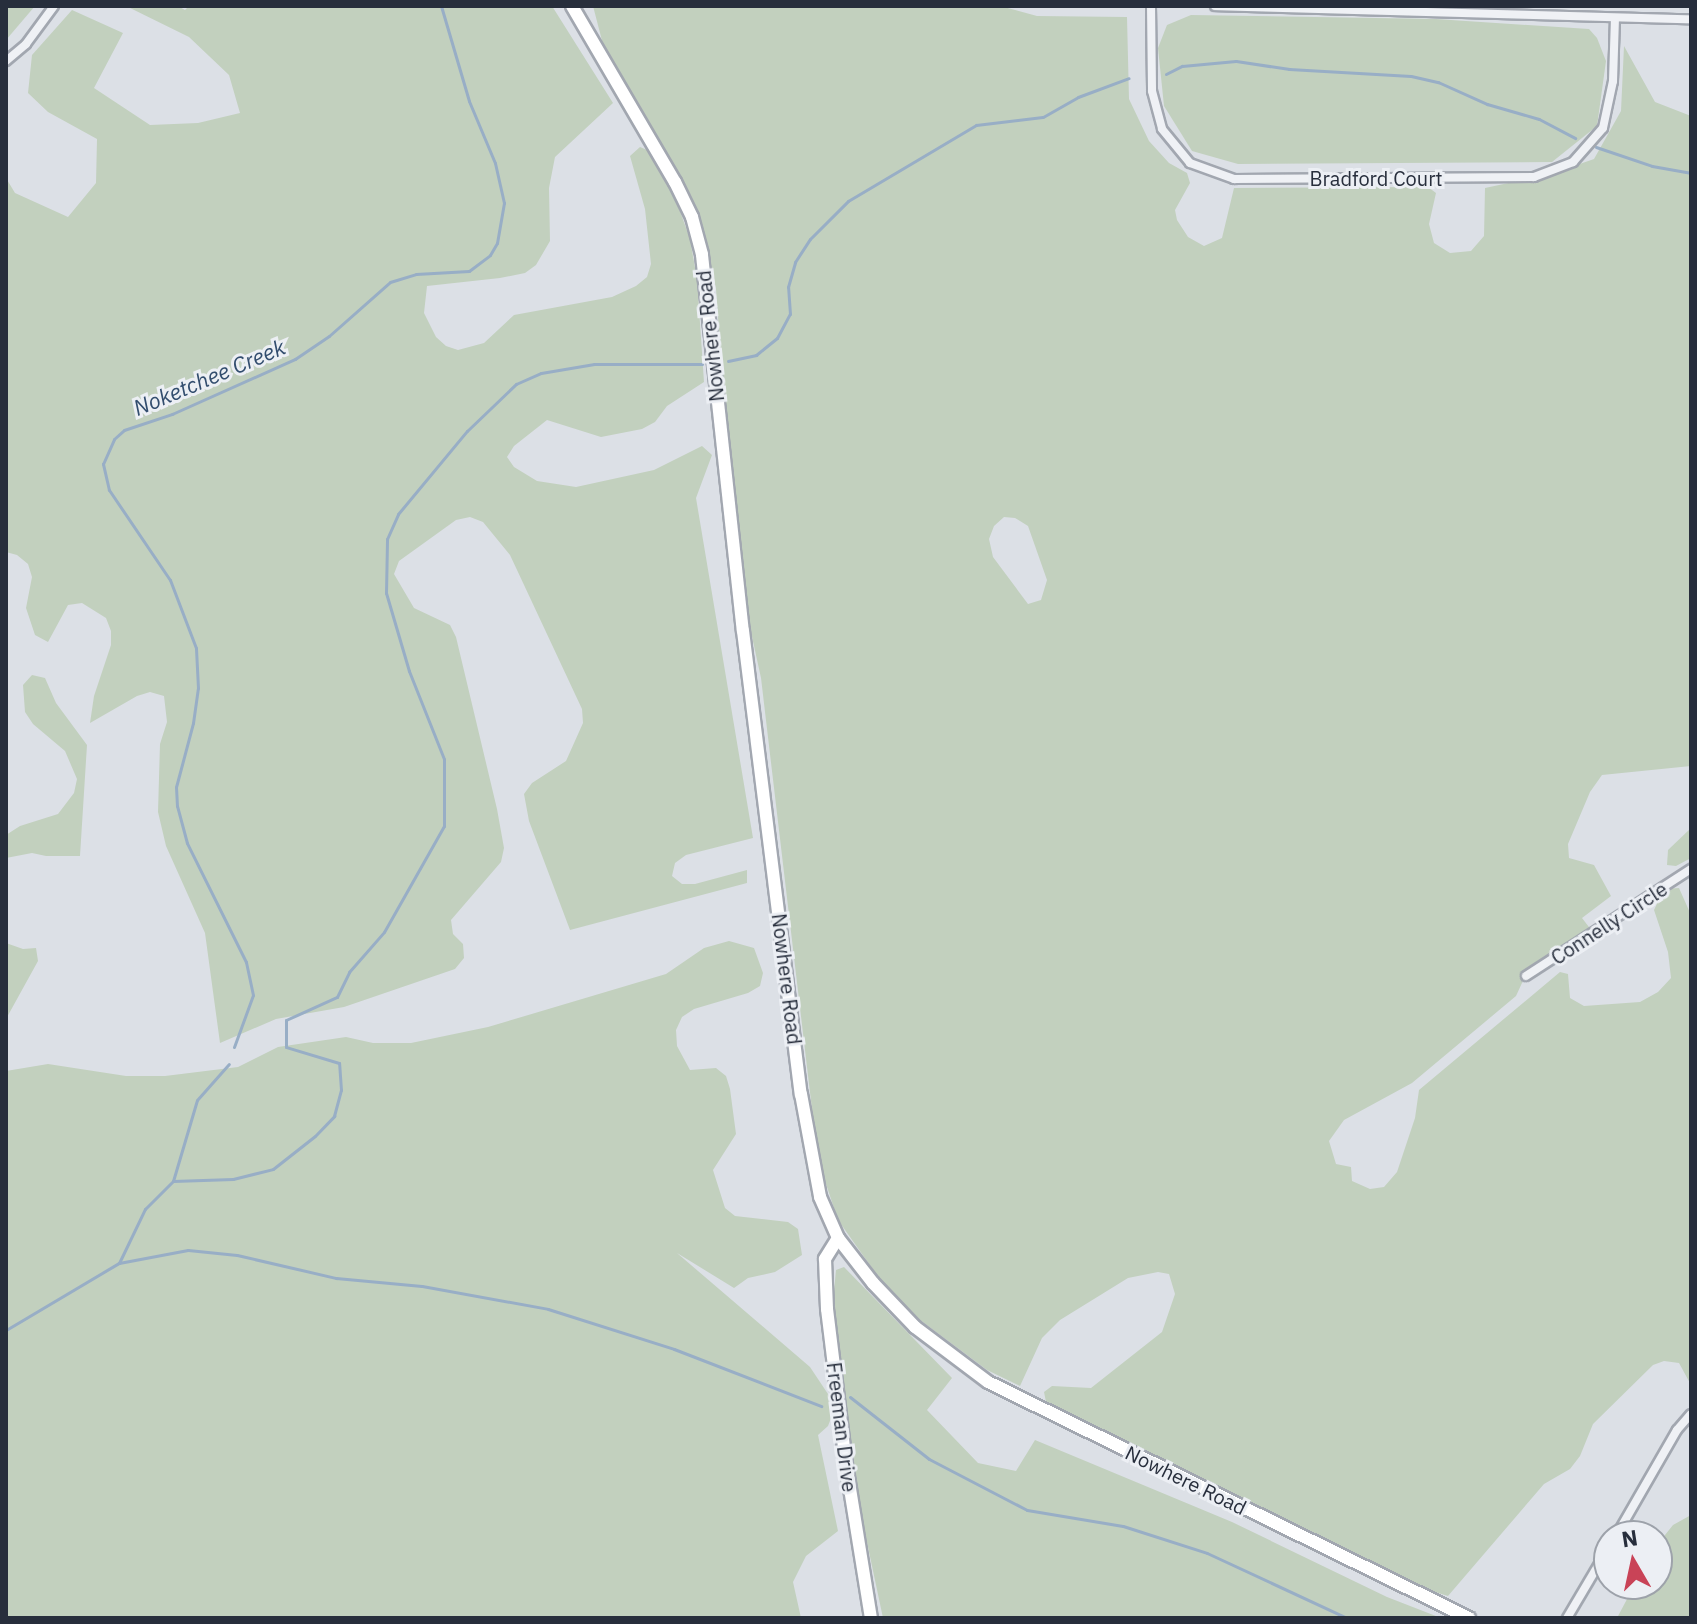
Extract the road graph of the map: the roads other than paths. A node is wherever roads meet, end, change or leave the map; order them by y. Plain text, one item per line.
1 (54, 6) edge
2 (572, 6) edge
3 (1151, 6) edge
4 (1215, 6) edge
5 (1511, 9) edge
6 (1615, 18) junction
7 (1691, 19) edge
8 (6, 61) edge
9 (1691, 869) edge
10 (1526, 976) dead end
11 (838, 1238) junction
12 (1691, 1414) edge
13 (1625, 1520) edge
14 (1593, 1574) edge
15 (871, 1618) edge
16 (1469, 1618) edge
17 (1567, 1618) edge

1 - 8 street
2 - 11 street, Nowhere Road
3 - 6 street, Bradford Court
4 - 5 street
5 - 6 street
6 - 7 street
9 - 10 street, Connelly Circle
11 - 15 street, Freeman Drive
11 - 16 street, Nowhere Road
12 - 13 street
14 - 17 street

